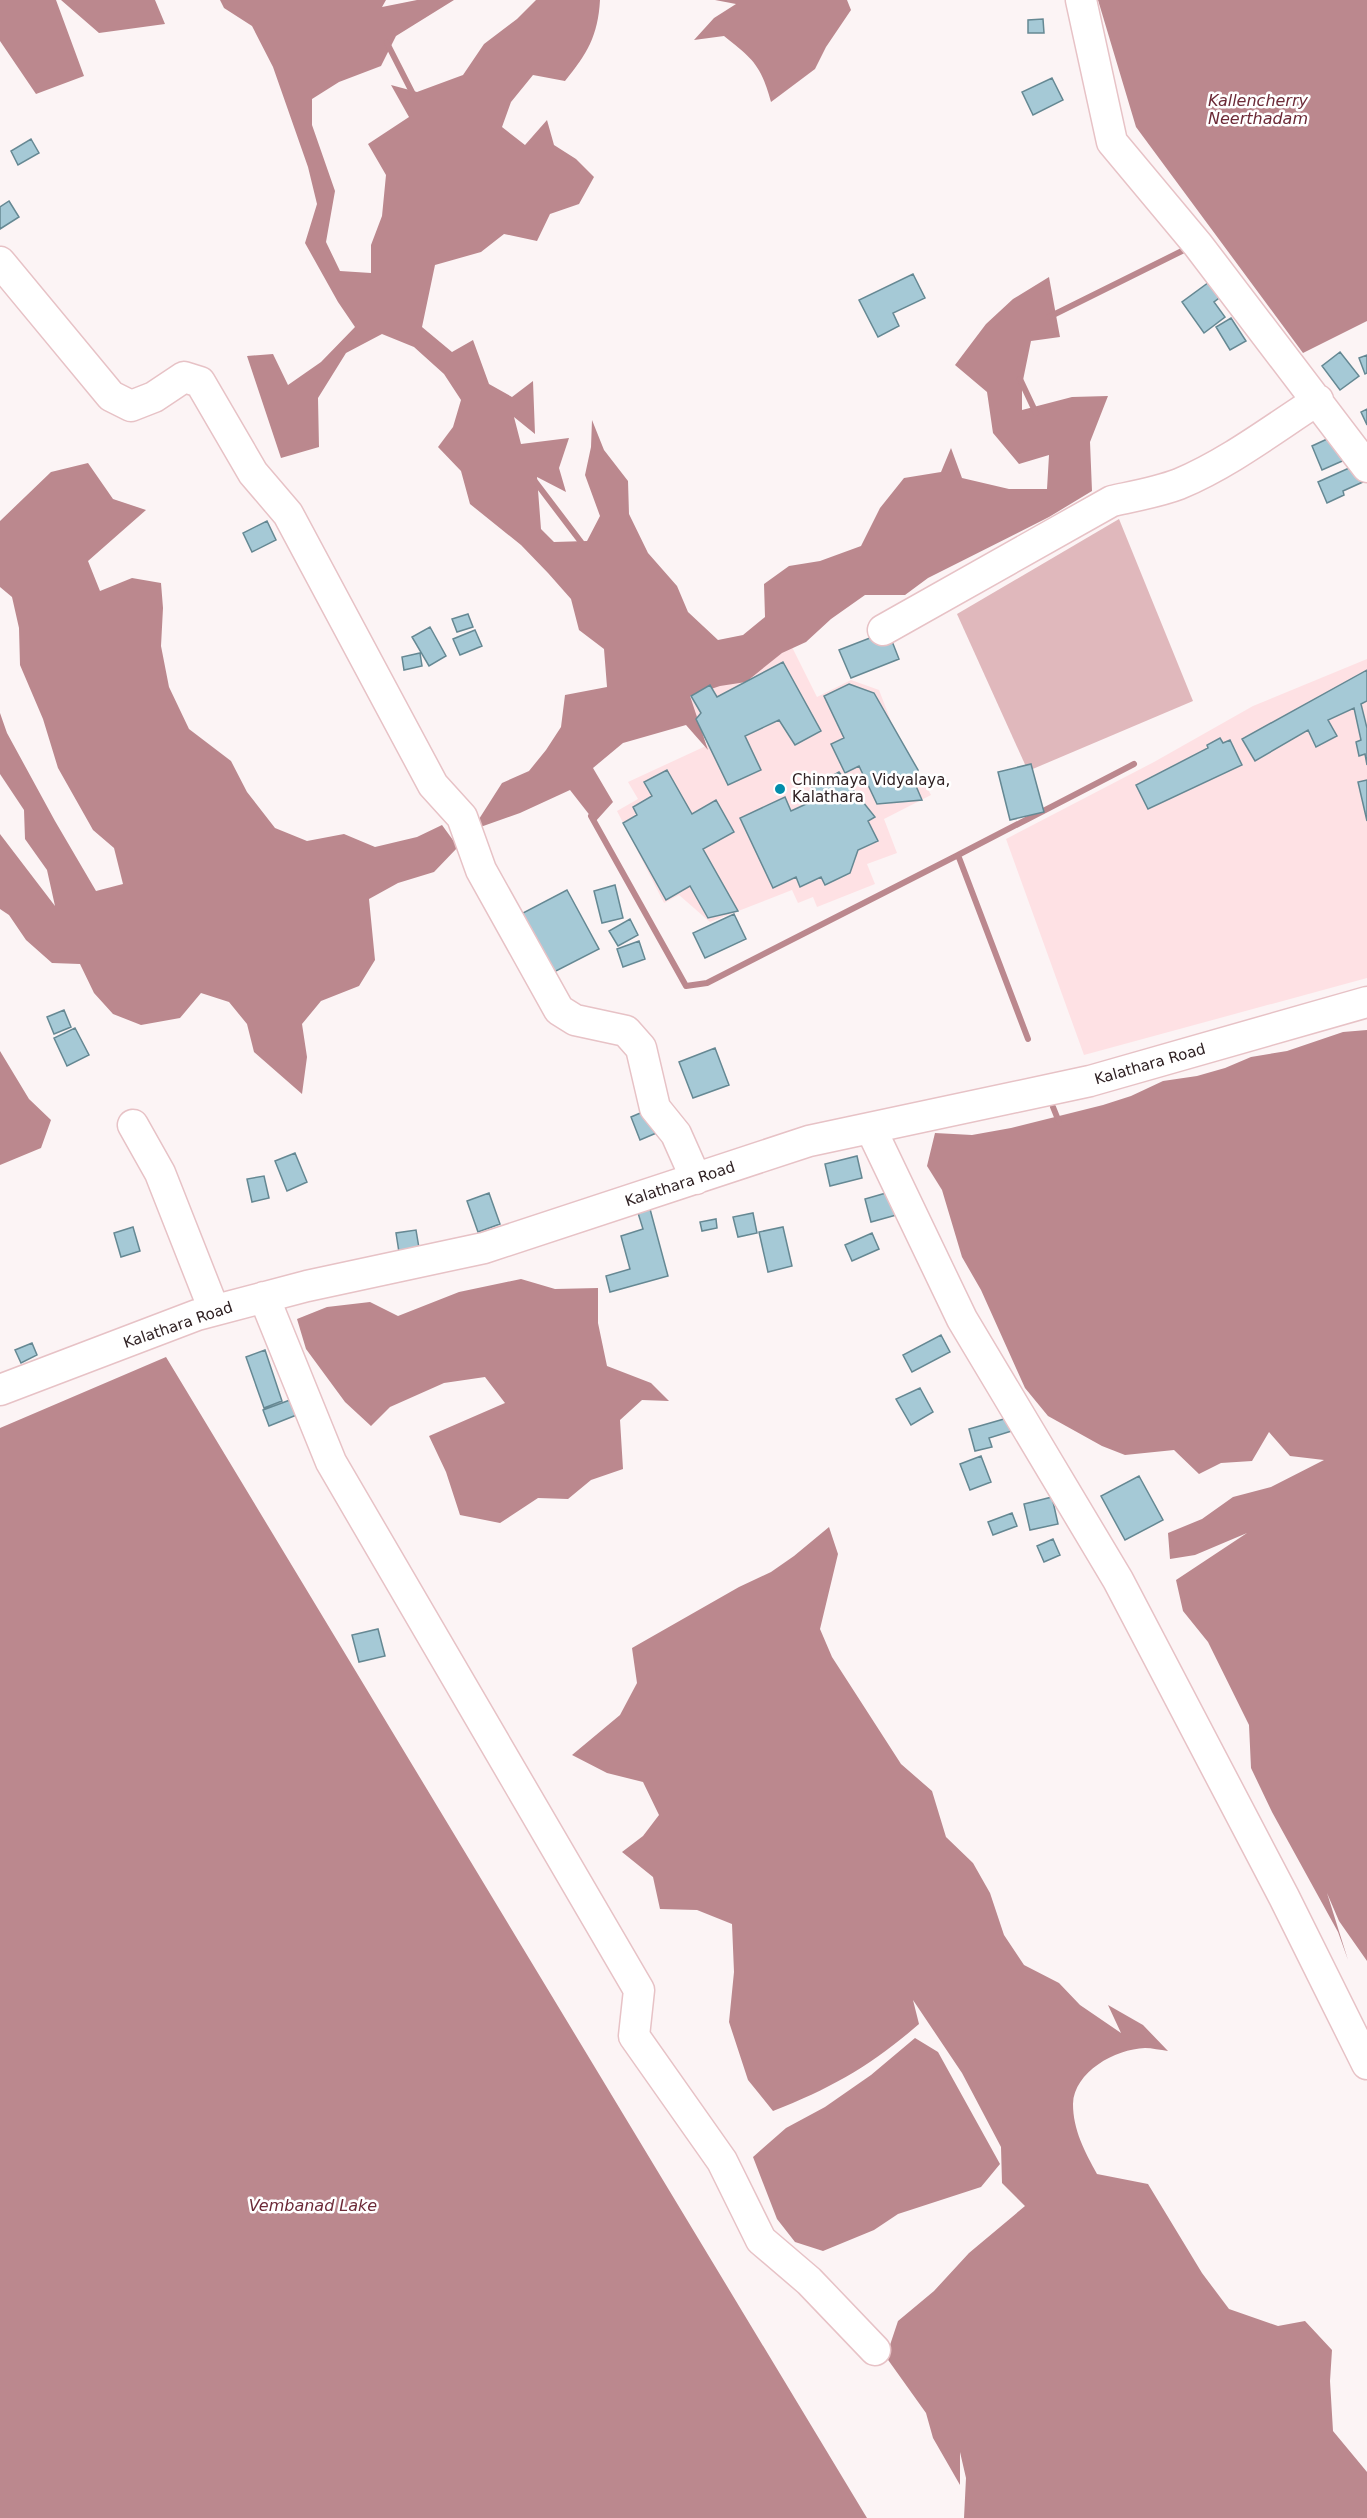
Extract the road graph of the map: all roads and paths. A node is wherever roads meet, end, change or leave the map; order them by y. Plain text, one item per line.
1 (1081, 0) edge
2 (0, 262) edge
3 (1318, 400) junction
4 (1367, 467) edge
5 (883, 630) dead end
6 (1367, 1002) edge
7 (133, 1125) dead end
8 (872, 1129) junction
9 (696, 1179) junction
10 (264, 1297) junction
11 (214, 1310) junction
12 (0, 1390) edge
13 (1367, 2064) edge
14 (875, 2350) dead end

1 - 3 street
2 - 9 street
3 - 4 street
3 - 5 street
6 - 8 street, Kalathara Road
7 - 11 street
8 - 9 street, Kalathara Road
8 - 13 street
9 - 10 street, Kalathara Road
10 - 11 street, Kalathara Road
10 - 14 street
11 - 12 street, Kalathara Road

